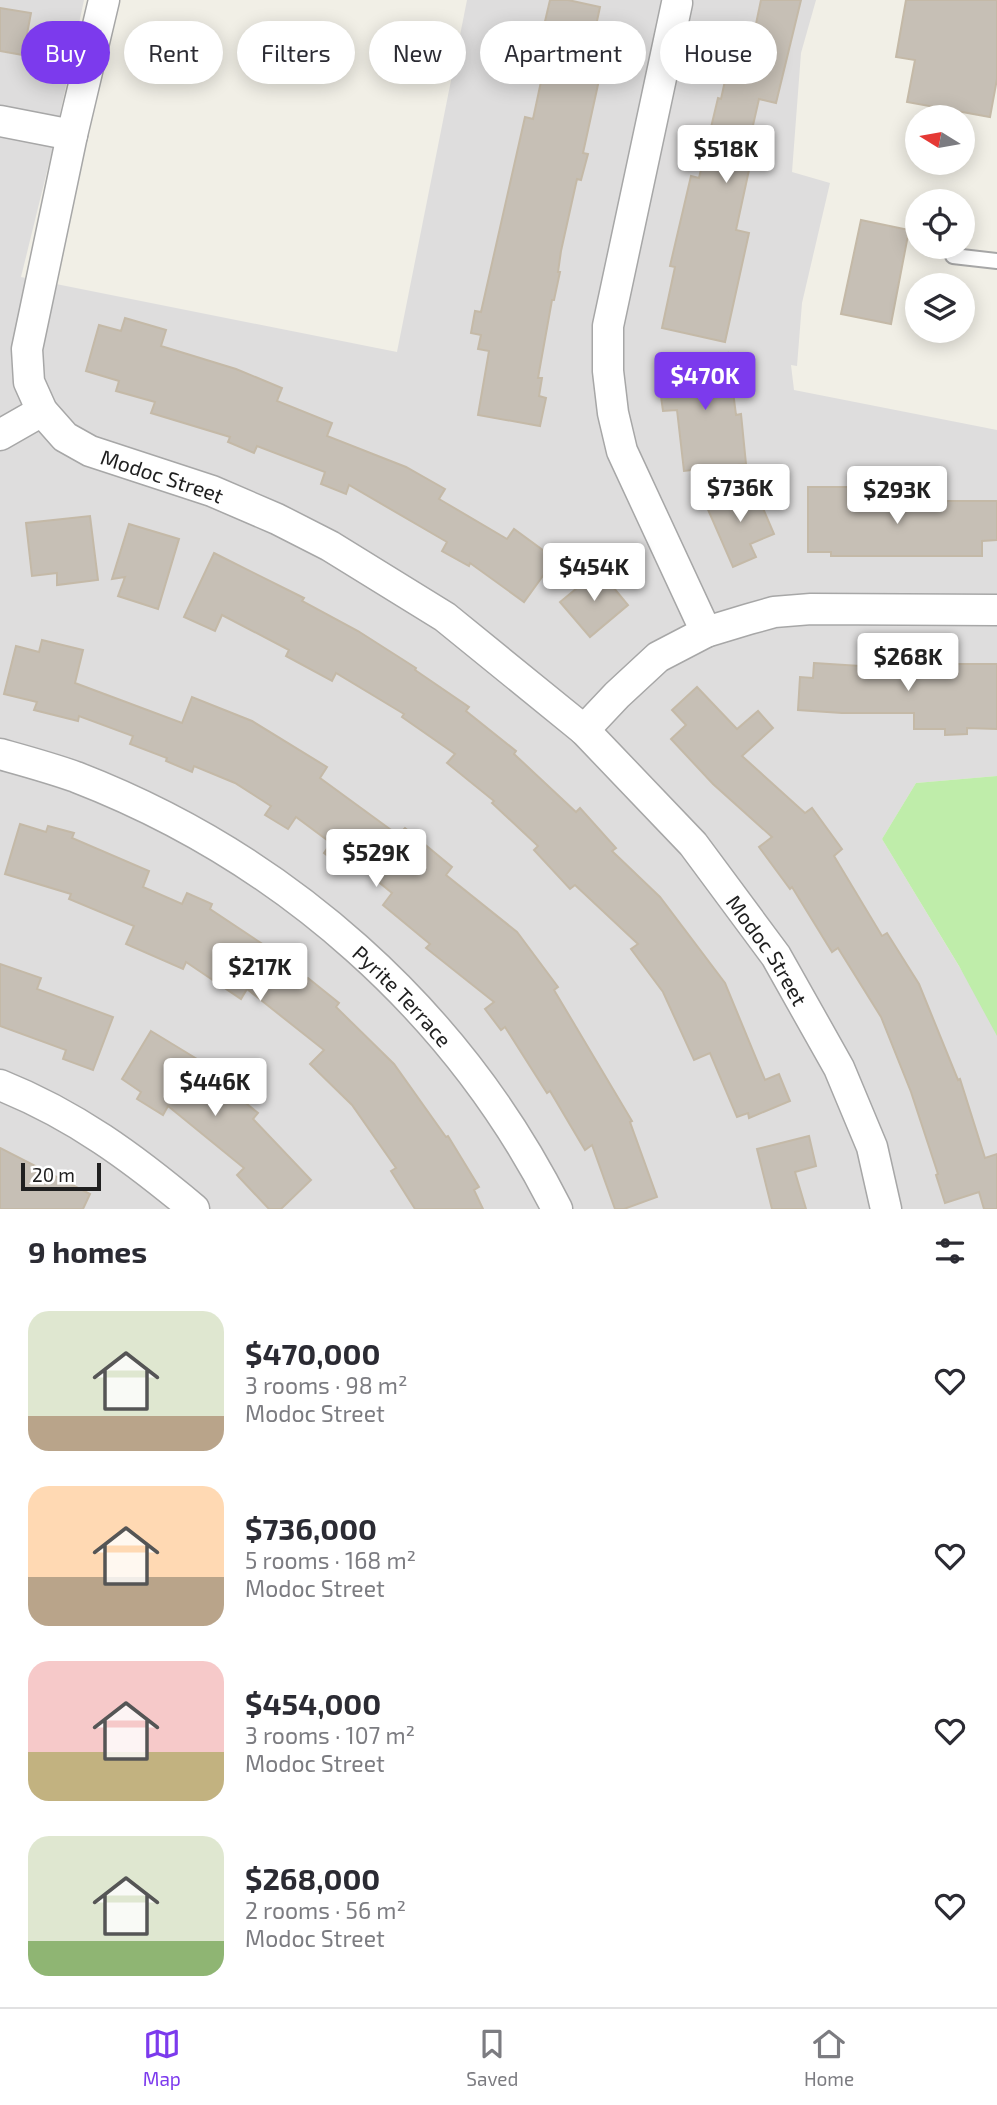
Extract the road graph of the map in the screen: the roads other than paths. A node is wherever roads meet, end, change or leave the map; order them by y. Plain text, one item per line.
1 (104, 0) edge
2 (677, 3) dead end
3 (0, 121) edge
4 (72, 135) junction
5 (975, 258) edge
6 (997, 261) edge
7 (42, 411) junction
8 (0, 435) edge
9 (997, 610) edge
10 (706, 632) junction
11 (584, 730) junction
12 (0, 754) edge
13 (0, 1085) edge
14 (194, 1209) edge
15 (557, 1209) edge
16 (886, 1209) edge

1 - 4 street, Modoc Street
2 - 10 street
3 - 4 street
4 - 7 street, Modoc Street
5 - 6 lane
7 - 8 street
7 - 11 street, Modoc Street
9 - 10 street
10 - 11 street
11 - 16 street, Modoc Street
12 - 15 street, Pyrite Terrace
13 - 14 street

